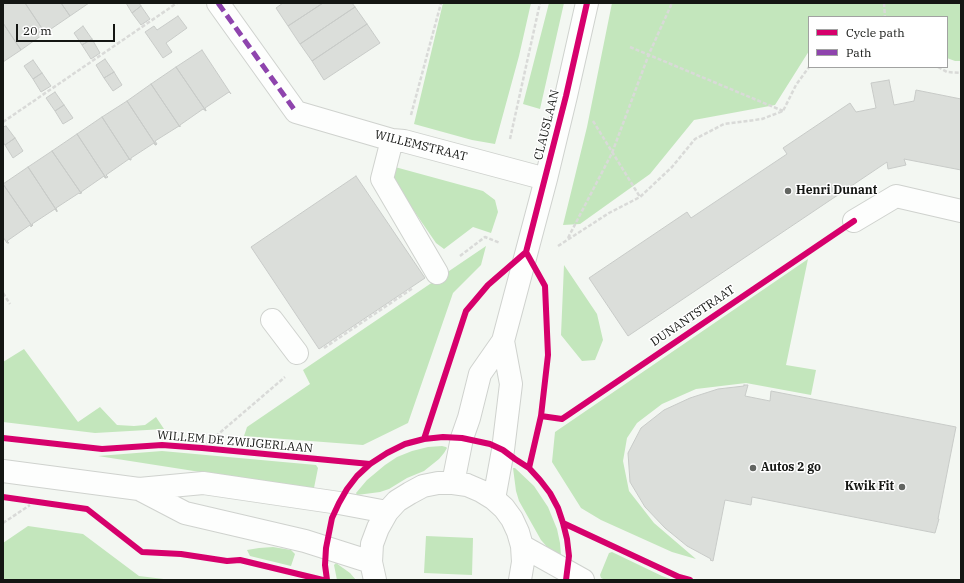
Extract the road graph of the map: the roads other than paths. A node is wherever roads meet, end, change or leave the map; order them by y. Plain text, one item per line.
1 (218, 3) edge
2 (587, 3) edge
3 (398, 141) junction
4 (546, 179) junction
5 (961, 211) edge
6 (854, 221) dead end
7 (437, 273) road end
8 (272, 320) dead end
9 (503, 341) junction
10 (296, 353) road end
11 (3, 472) edge
12 (453, 483) junction
13 (138, 489) junction
14 (494, 499) junction
15 (387, 512) junction
16 (522, 546) junction
17 (373, 571) edge
18 (520, 580) edge
19 (583, 580) edge

1 - 3 street, WILLEMSTRAAT
2 - 4 street, CLAUSLAAN
3 - 4 street, WILLEMSTRAAT
3 - 7 street
4 - 9 street, CLAUSLAAN
5 - 6 street
8 - 10 street
9 - 12 street, CLAUSLAAN
9 - 14 street, CLAUSLAAN
11 - 13 street
12 - 14 street
12 - 15 street
13 - 15 street
13 - 17 street
14 - 16 street
15 - 17 street
16 - 18 street
16 - 19 street

